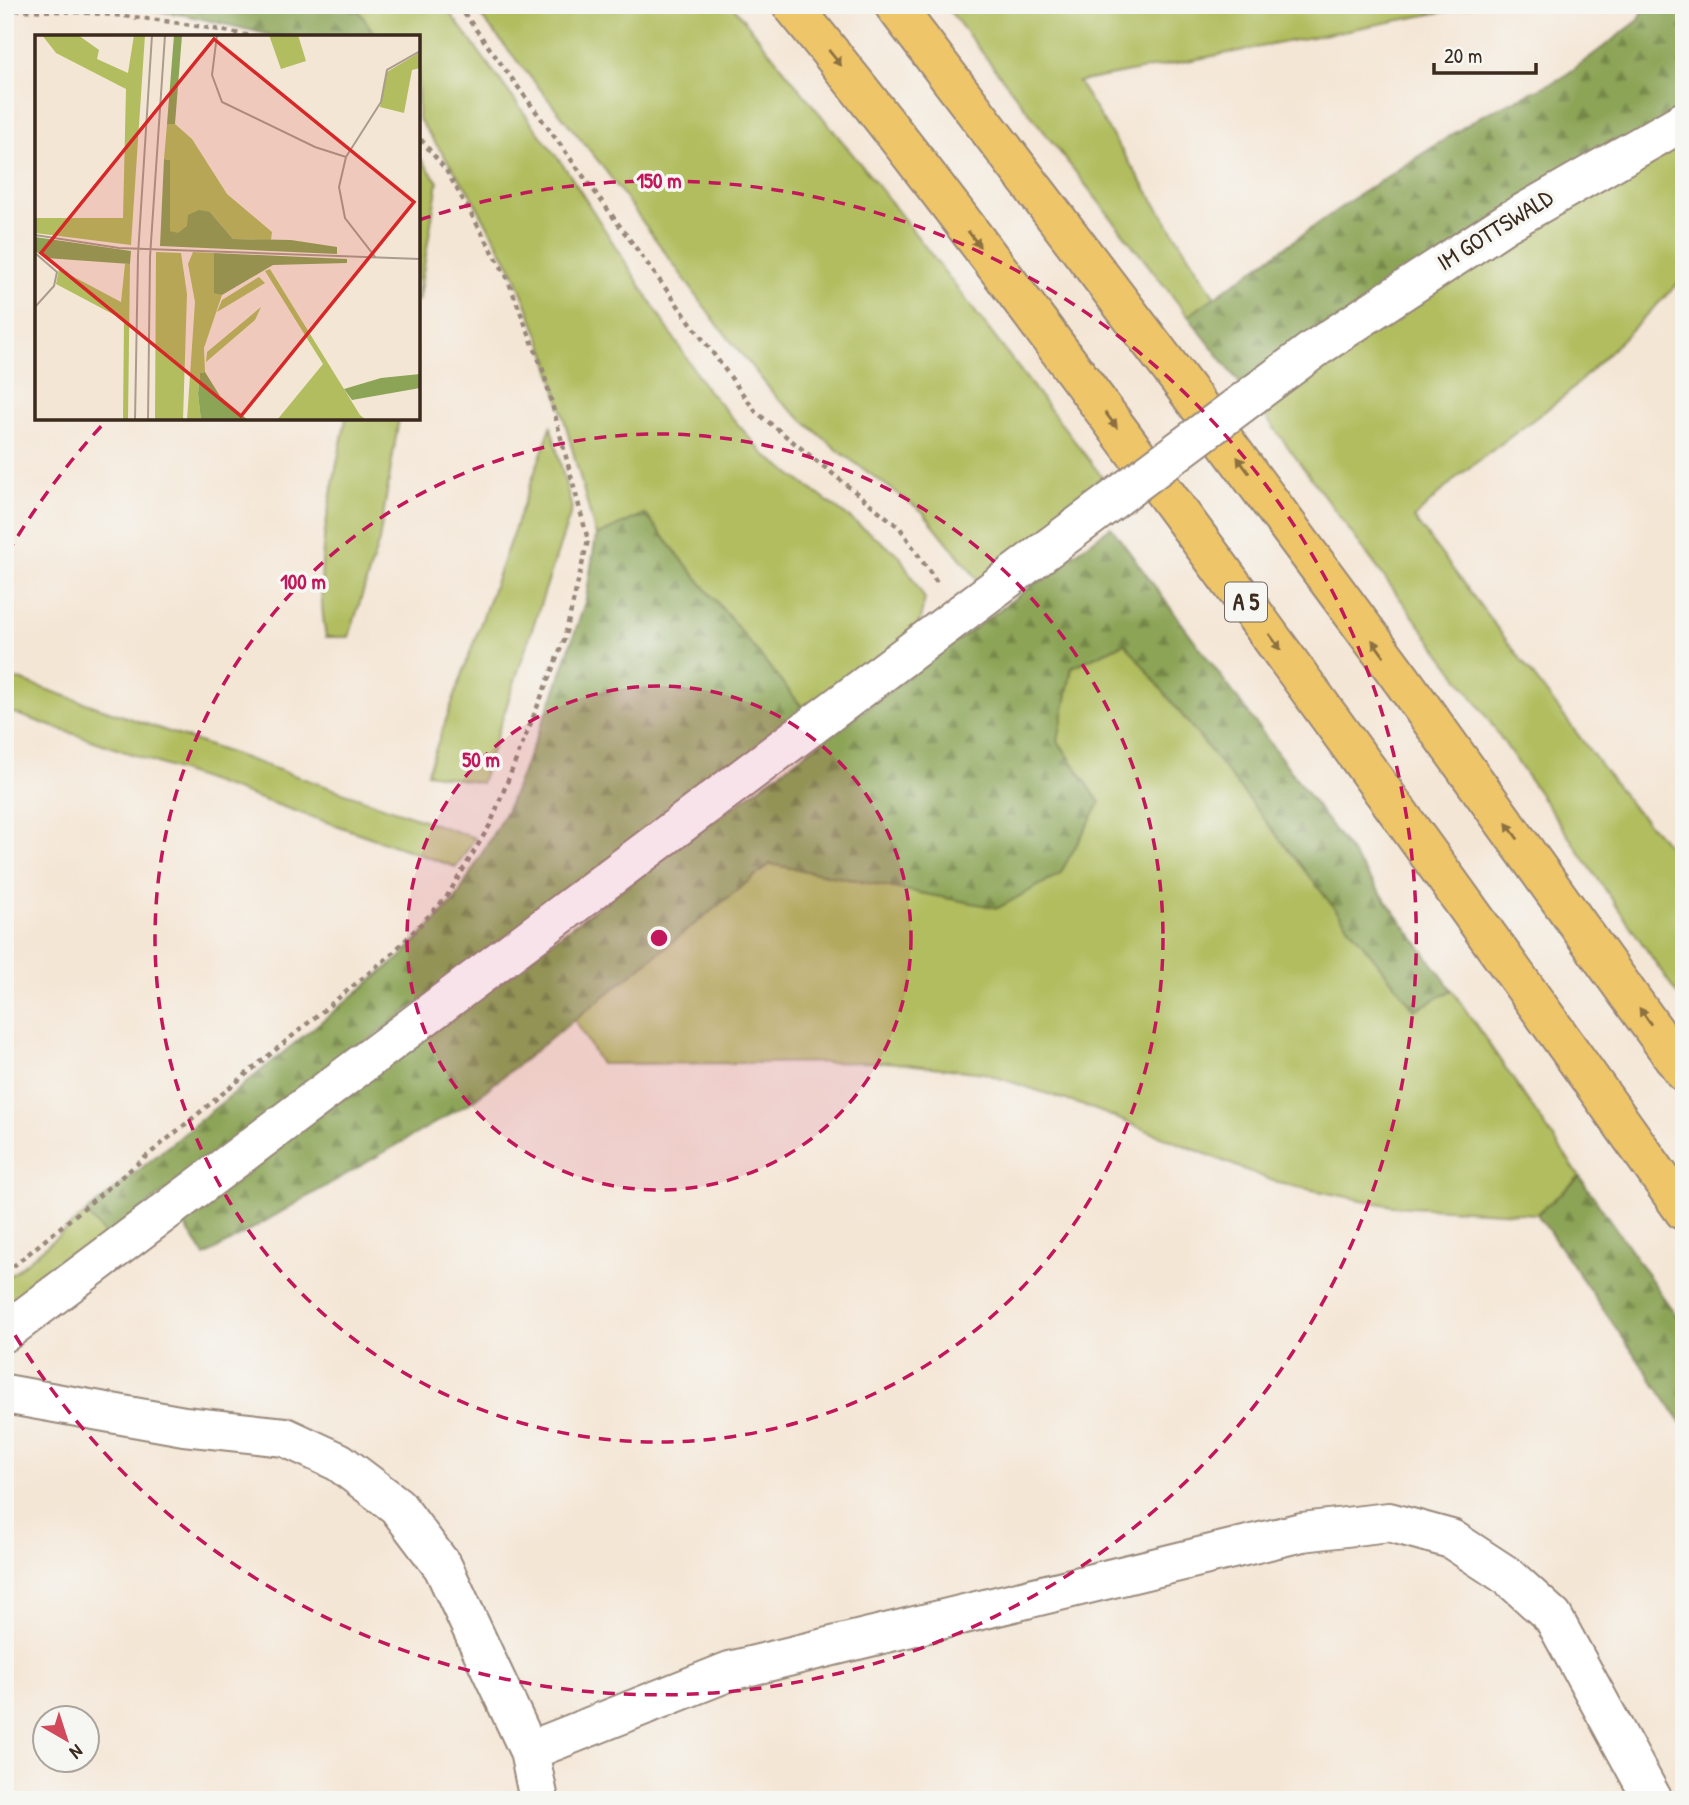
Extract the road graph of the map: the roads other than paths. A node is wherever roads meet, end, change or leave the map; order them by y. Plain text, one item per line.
1 (792, 5) edge
2 (894, 5) edge
3 (1684, 121) edge
4 (1684, 1072) edge
5 (1684, 1211) edge
6 (5, 1332) edge
7 (5, 1394) edge
8 (529, 1751) junction
9 (539, 1800) edge
10 (1653, 1800) edge

1 -> 5 highway, A 5
4 -> 2 highway
3 - 6 street, IM GOTTSWALD, bridge
7 - 8 street
8 - 9 street
8 - 10 street

